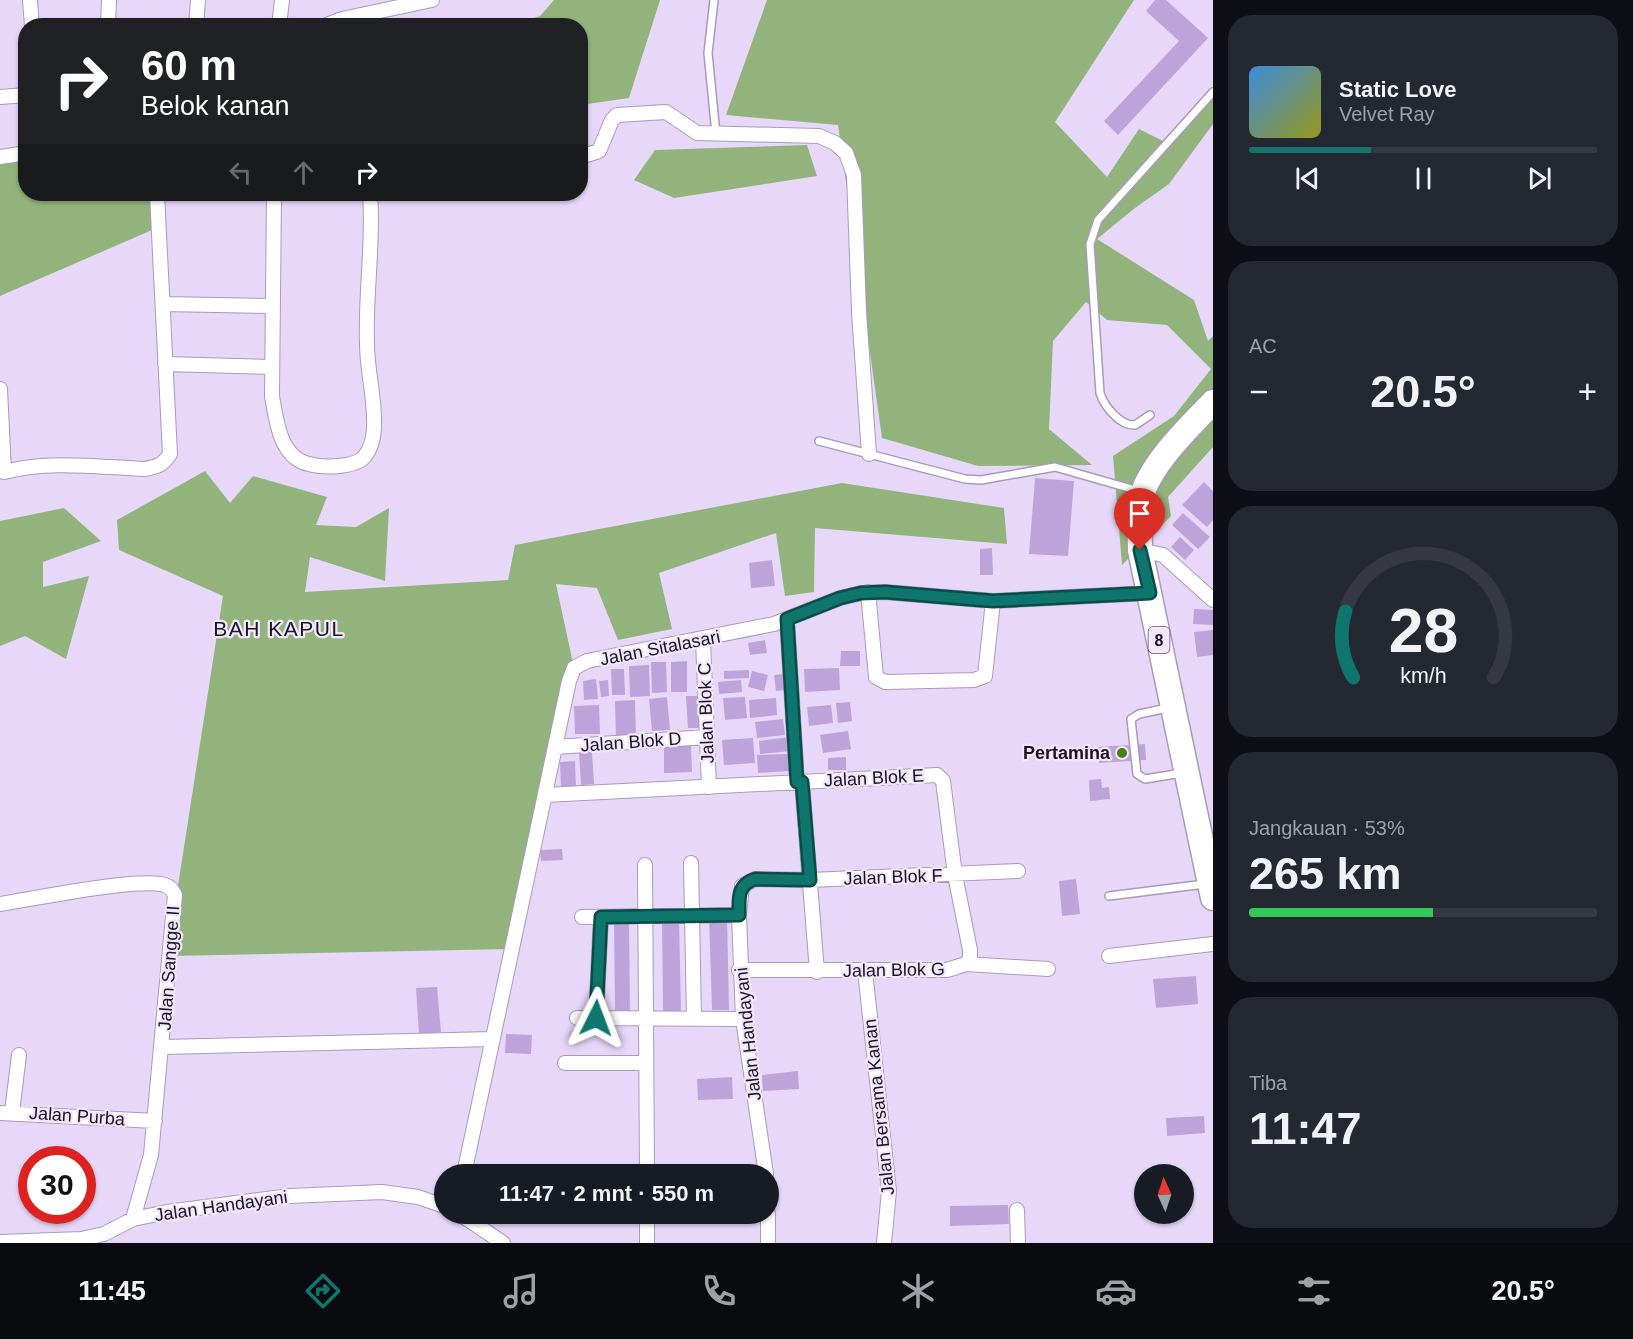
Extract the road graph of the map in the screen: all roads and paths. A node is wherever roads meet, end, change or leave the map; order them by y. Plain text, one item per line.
1 (30, 0) edge
2 (109, 0) edge
3 (198, 0) edge
4 (282, 0) edge
5 (432, 0) edge
6 (714, 0) edge
7 (31, 18) edge
8 (108, 18) edge
9 (197, 18) edge
10 (280, 18) edge
11 (347, 18) edge
12 (1213, 92) edge
13 (18, 96) edge
14 (0, 97) edge
15 (716, 134) junction
16 (18, 154) edge
17 (588, 155) edge
18 (0, 157) edge
19 (157, 201) edge
20 (274, 201) edge
21 (370, 201) edge
22 (163, 303) junction
23 (273, 306) junction
24 (165, 364) junction
25 (272, 367) junction
26 (0, 388) edge
27 (1213, 402) edge
28 (1150, 415) dead end
29 (819, 441) dead end
30 (869, 454) junction
31 (2, 472) edge
32 (1144, 492) junction
33 (1140, 550) junction
34 (868, 592) junction
35 (1150, 593) junction
36 (1213, 600) edge
37 (993, 601) junction
38 (787, 619) junction
39 (703, 640) junction
40 (1173, 707) junction
41 (707, 737) junction
42 (555, 747) junction
43 (1187, 772) junction
44 (800, 782) junction
45 (709, 787) junction
46 (544, 795) junction
47 (1209, 854) edge
48 (691, 862) dead end
49 (645, 864) dead end
50 (1018, 871) dead end
51 (955, 874) junction
52 (810, 880) junction
53 (1211, 891) edge
54 (739, 894) joint
55 (1109, 896) dead end
56 (0, 904) edge
57 (692, 914) junction
58 (739, 915) junction
59 (645, 916) junction
60 (582, 917) dead end
61 (601, 917) junction
62 (1213, 944) edge
63 (1109, 956) dead end
64 (966, 964) junction
65 (1048, 969) dead end
66 (740, 970) junction
67 (865, 971) junction
68 (817, 972) junction
69 (645, 1017) junction
70 (577, 1018) dead end
71 (596, 1018) junction
72 (694, 1018) junction
73 (743, 1019) junction
74 (493, 1039) junction
75 (163, 1047) junction
76 (19, 1055) dead end
77 (565, 1063) dead end
78 (646, 1063) junction
79 (6, 1113) edge
80 (155, 1121) junction
81 (466, 1164) edge
82 (647, 1164) edge
83 (765, 1164) edge
84 (434, 1203) edge
85 (1017, 1210) dead end
86 (133, 1219) junction
87 (475, 1224) edge
88 (647, 1224) edge
89 (768, 1224) edge
90 (6, 1242) edge
91 (503, 1243) edge
92 (647, 1243) edge
93 (768, 1243) edge
94 (884, 1243) edge
95 (1018, 1243) edge

1 - 7 street
2 - 8 street
3 - 9 street
4 - 10 street
5 - 11 street
6 - 15 lane
12 - 28 lane
13 - 14 street
15 - 17 street
15 - 30 street
16 - 18 street
19 - 22 street
20 - 23 street
21 - 25 street
22 - 23 street
22 - 24 street
23 - 25 street
24 - 25 street
24 - 31 street
26 - 31 street
27 - 32 highway, 8
29 - 30 lane
30 - 32 lane
32 - 33 highway, 8
33 - 35 highway, 8
33 - 36 street
34 - 37 street, Jalan Sitalasari
34 - 37 street
34 - 38 street, Jalan Sitalasari
35 - 37 street, Jalan Sitalasari
35 - 40 highway, 8
38 - 39 street, Jalan Sitalasari
38 - 44 street
39 - 41 street, Jalan Blok C
39 - 42 street, Jalan Sitalasari
40 - 43 highway, 8
40 - 43 lane
41 - 42 street, Jalan Blok D
41 - 45 street, Jalan Blok C
42 - 46 street, Jalan Sitalasari
43 - 47 highway, 8
44 - 45 street, Jalan Blok E
44 - 51 street, Jalan Blok E
44 - 52 street
45 - 46 street, Jalan Blok E
46 - 74 street, Jalan Sitalasari
47 - 53 highway, 8
48 - 57 street
49 - 59 street
50 - 51 street, Jalan Blok F
51 - 52 street, Jalan Blok F
51 - 64 street, Jalan Blok E
52 - 54 street, Jalan Blok F
52 - 68 street
53 - 55 lane
54 - 58 street, Jalan Handayani
56 - 75 street, Jalan Sangge II
57 - 58 street
57 - 59 street
57 - 72 street
58 - 66 street, Jalan Handayani
59 - 61 street
59 - 69 street
60 - 61 street
61 - 71 street
62 - 63 street
64 - 65 street, Jalan Blok G
64 - 67 street, Jalan Blok G
66 - 68 street, Jalan Blok G
66 - 73 street, Jalan Handayani
67 - 68 street, Jalan Blok G
67 - 94 street, Jalan Bersama Kanan
69 - 71 street
69 - 72 street
69 - 78 street
70 - 71 street
72 - 73 street
73 - 83 street, Jalan Handayani
74 - 75 street
74 - 81 street, Jalan Sitalasari
75 - 80 street, Jalan Sangge II
76 - 79 street
77 - 78 street
78 - 82 street
79 - 80 street, Jalan Purba
80 - 86 street, Jalan Sangge II
84 - 86 street, Jalan Handayani
85 - 95 street
86 - 90 street, Jalan Handayani
87 - 91 street
88 - 92 street
89 - 93 street

